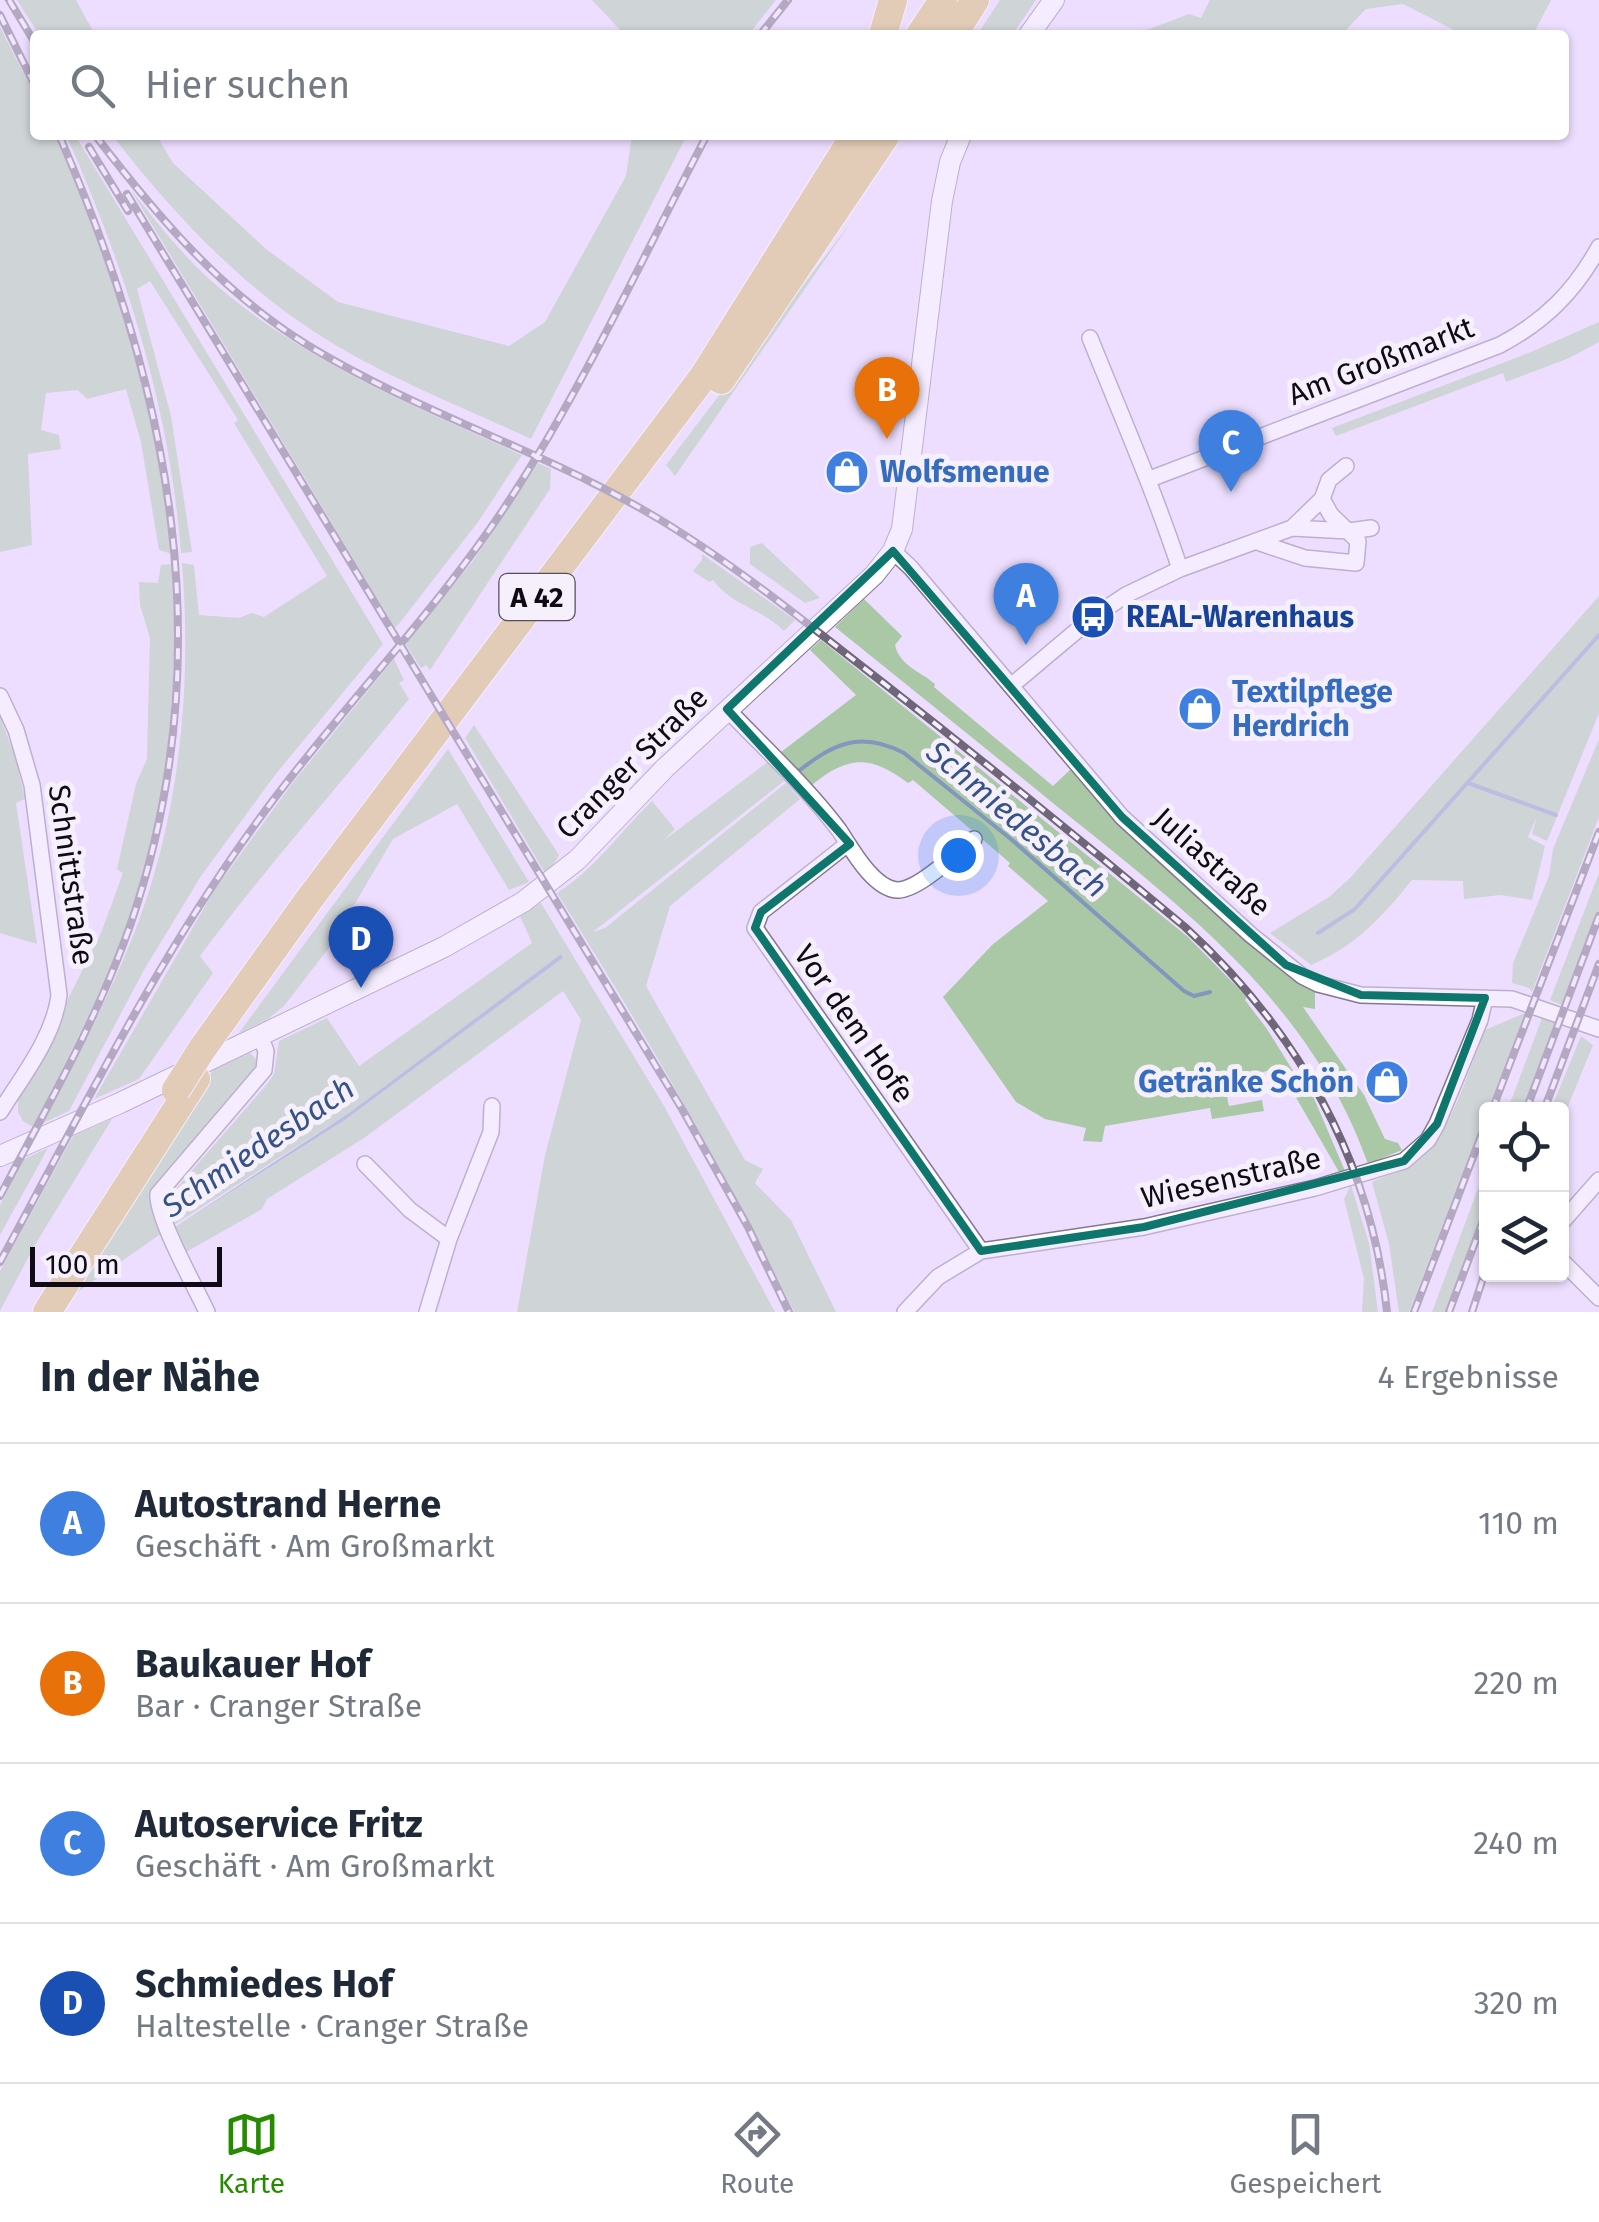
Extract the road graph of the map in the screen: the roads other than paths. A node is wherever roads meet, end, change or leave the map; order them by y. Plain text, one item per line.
1 (893, 0) edge
2 (943, 0) edge
3 (976, 0) edge
4 (1054, 0) edge
5 (884, 30) edge
6 (923, 30) edge
7 (955, 30) edge
8 (1033, 30) edge
9 (852, 140) edge
10 (883, 140) edge
11 (959, 140) edge
12 (1599, 247) edge
13 (1090, 338) dead end
14 (1346, 466) dead end
15 (1150, 479) junction
16 (1322, 499) junction
17 (1292, 528) junction
18 (1371, 528) dead end
19 (1349, 531) junction
20 (1260, 543) junction
21 (893, 551) junction
22 (1180, 569) junction
23 (1012, 686) junction
24 (0, 696) edge
25 (727, 709) junction
26 (974, 839) dead end
27 (845, 846) junction
28 (1485, 998) junction
29 (1599, 1029) edge
30 (260, 1036) junction
31 (212, 1044) junction
32 (186, 1085) junction
33 (492, 1106) dead end
34 (0, 1112) edge
35 (2, 1151) edge
36 (365, 1164) dead end
37 (1599, 1180) edge
38 (1569, 1214) edge
39 (449, 1239) junction
40 (981, 1251) junction
41 (1569, 1267) edge
42 (1599, 1298) edge
43 (25, 1312) edge
44 (47, 1312) edge
45 (207, 1312) edge
46 (428, 1312) edge
47 (905, 1312) edge

1 - 5 highway
2 - 6 highway
3 - 7 highway
4 - 8 street
9 - 31 highway, A 42
10 - 31 highway, A 42
11 - 21 street, Cranger Straße
12 - 15 street, Am Großmarkt
13 - 15 street
14 - 16 street
15 - 22 street
16 - 17 street
16 - 19 street
17 - 19 street
17 - 20 street
18 - 19 street
19 - 20 street
20 - 22 street
21 - 23 street, Juliastraße
21 - 25 street, Cranger Straße
22 - 23 street
23 - 28 street, Juliastraße
24 - 34 street, Schnittstraße
25 - 27 street
25 - 30 street, Cranger Straße
26 - 27 street
27 - 40 street, Vor dem Hofe
28 - 29 street, Juliastraße
28 - 40 street, Wiesenstraße
30 - 35 street, Cranger Straße
30 - 45 street
31 - 32 highway, A 42
32 - 43 highway, A 42
32 - 44 highway, A 42
33 - 39 street
36 - 39 street
37 - 38 street
39 - 46 street
40 - 47 street, Wiesenstraße
41 - 42 street

